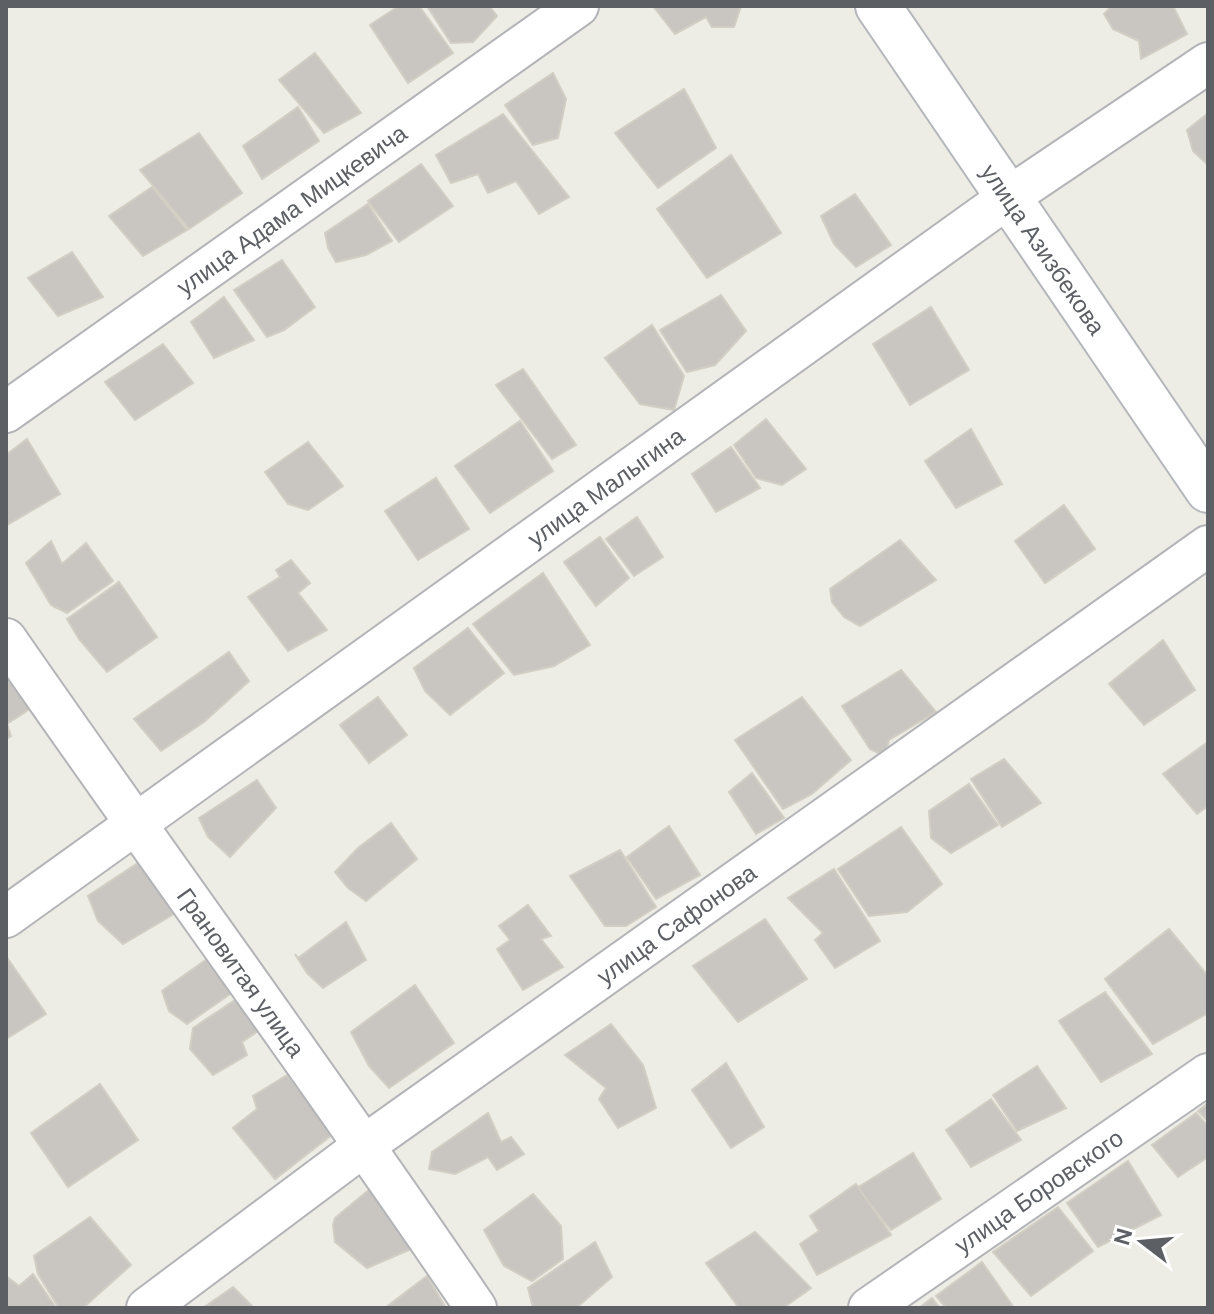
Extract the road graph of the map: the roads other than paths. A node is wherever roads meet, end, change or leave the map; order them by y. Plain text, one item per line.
1 (578, 6) edge
2 (878, 6) edge
3 (1208, 63) edge
4 (1009, 197) junction
5 (6, 412) edge
6 (1208, 490) edge
7 (1208, 546) edge
8 (6, 639) edge
9 (136, 826) junction
10 (6, 917) edge
11 (1208, 1074) edge
12 (365, 1145) junction
13 (147, 1308) edge
14 (476, 1308) edge
15 (869, 1308) edge

1 - 5 street, улица Адама Мицкевича
2 - 4 main road, улица Азизбекова
3 - 4 street, улица Малыгина
4 - 6 main road, улица Азизбекова
4 - 9 street, улица Малыгина
7 - 12 street, улица Сафонова
8 - 9 street, Грановитая улица
9 - 10 street, улица Малыгина
9 - 12 street, Грановитая улица
11 - 15 street, улица Боровского
12 - 13 street, улица Сафонова
12 - 14 street, Грановитая улица

